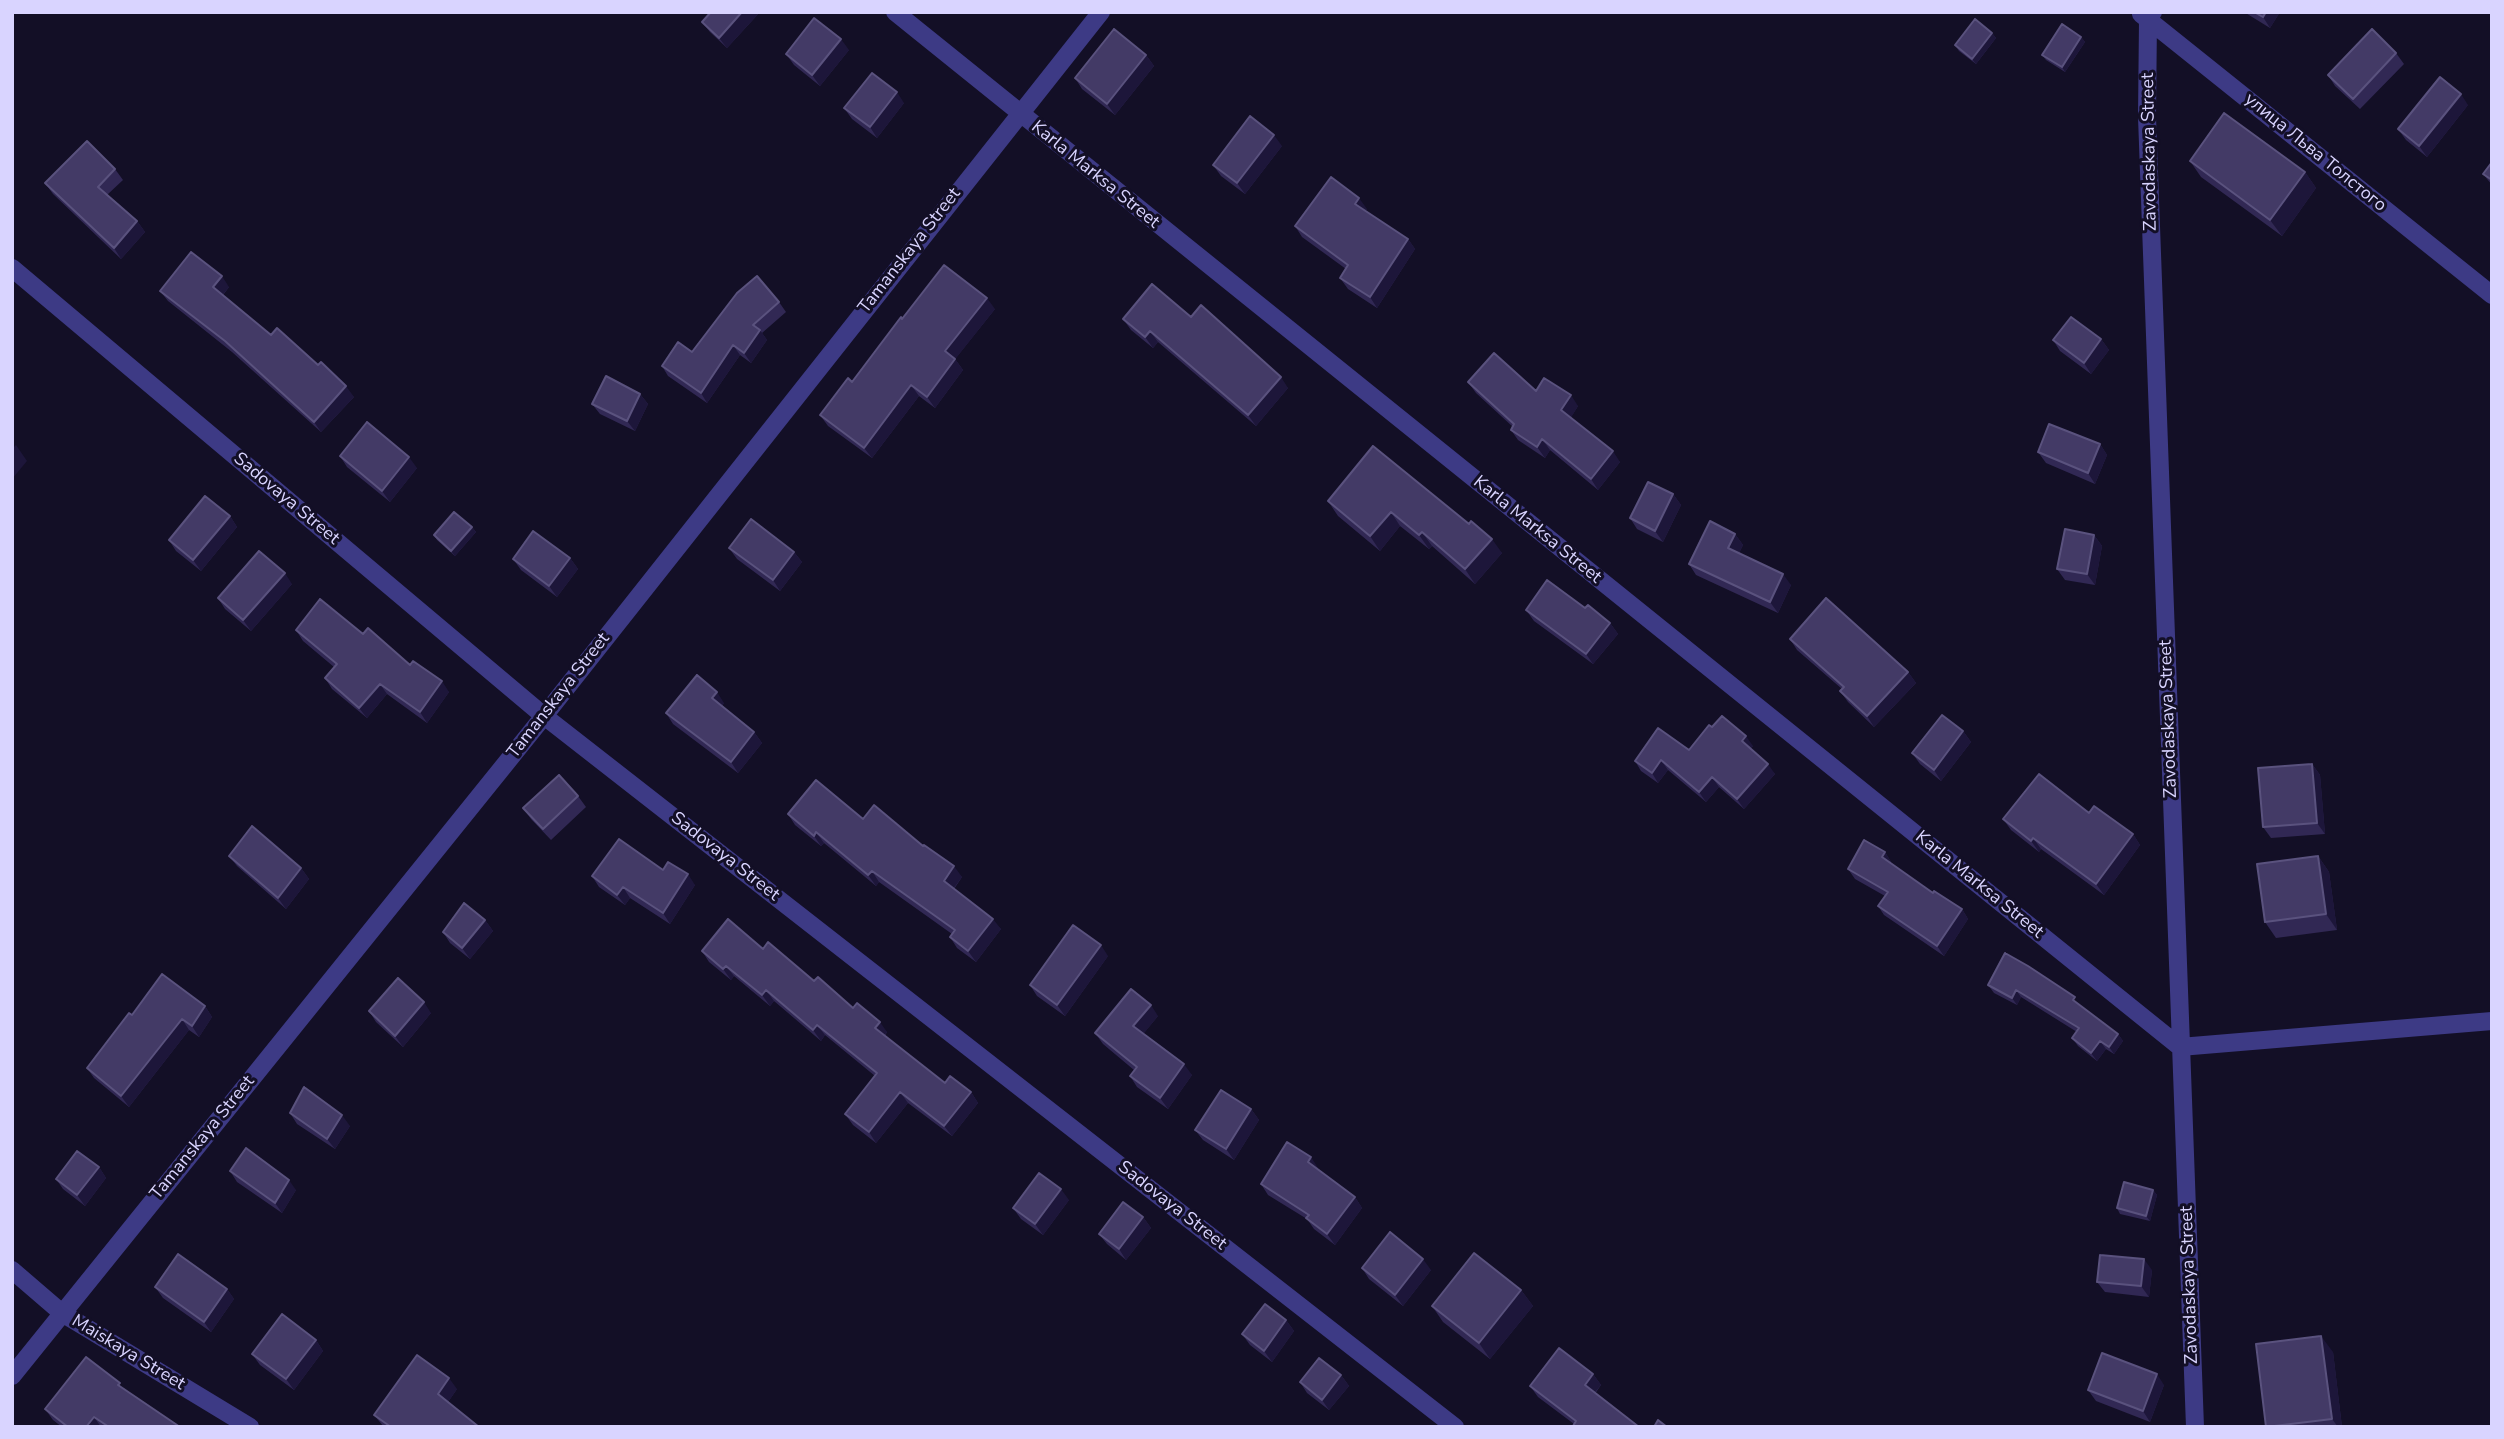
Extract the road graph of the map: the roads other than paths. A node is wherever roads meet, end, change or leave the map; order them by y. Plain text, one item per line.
1 (895, 12) edge
2 (1101, 12) edge
3 (2146, 15) edge
4 (1019, 113) junction
5 (12, 268) edge
6 (2492, 295) edge
7 (544, 716) junction
8 (2492, 1021) edge
9 (2180, 1046) junction
10 (12, 1270) edge
11 (62, 1313) junction
12 (12, 1376) edge
13 (250, 1427) edge
14 (1455, 1427) edge
15 (2195, 1427) edge

1 - 4 street, Karla Marksa Street
2 - 4 street, Tamanskaya Street
3 - 6 street, улица Льва Толстого
3 - 9 street, Zavodaskaya Street
4 - 7 street, Tamanskaya Street
4 - 9 street, Karla Marksa Street
5 - 7 street, Sadovaya Street
7 - 11 street, Tamanskaya Street
7 - 14 street, Sadovaya Street
8 - 9 street
9 - 15 street, Zavodaskaya Street
10 - 11 street, Maiskaya Street
11 - 12 street, Tamanskaya Street
11 - 13 street, Maiskaya Street

